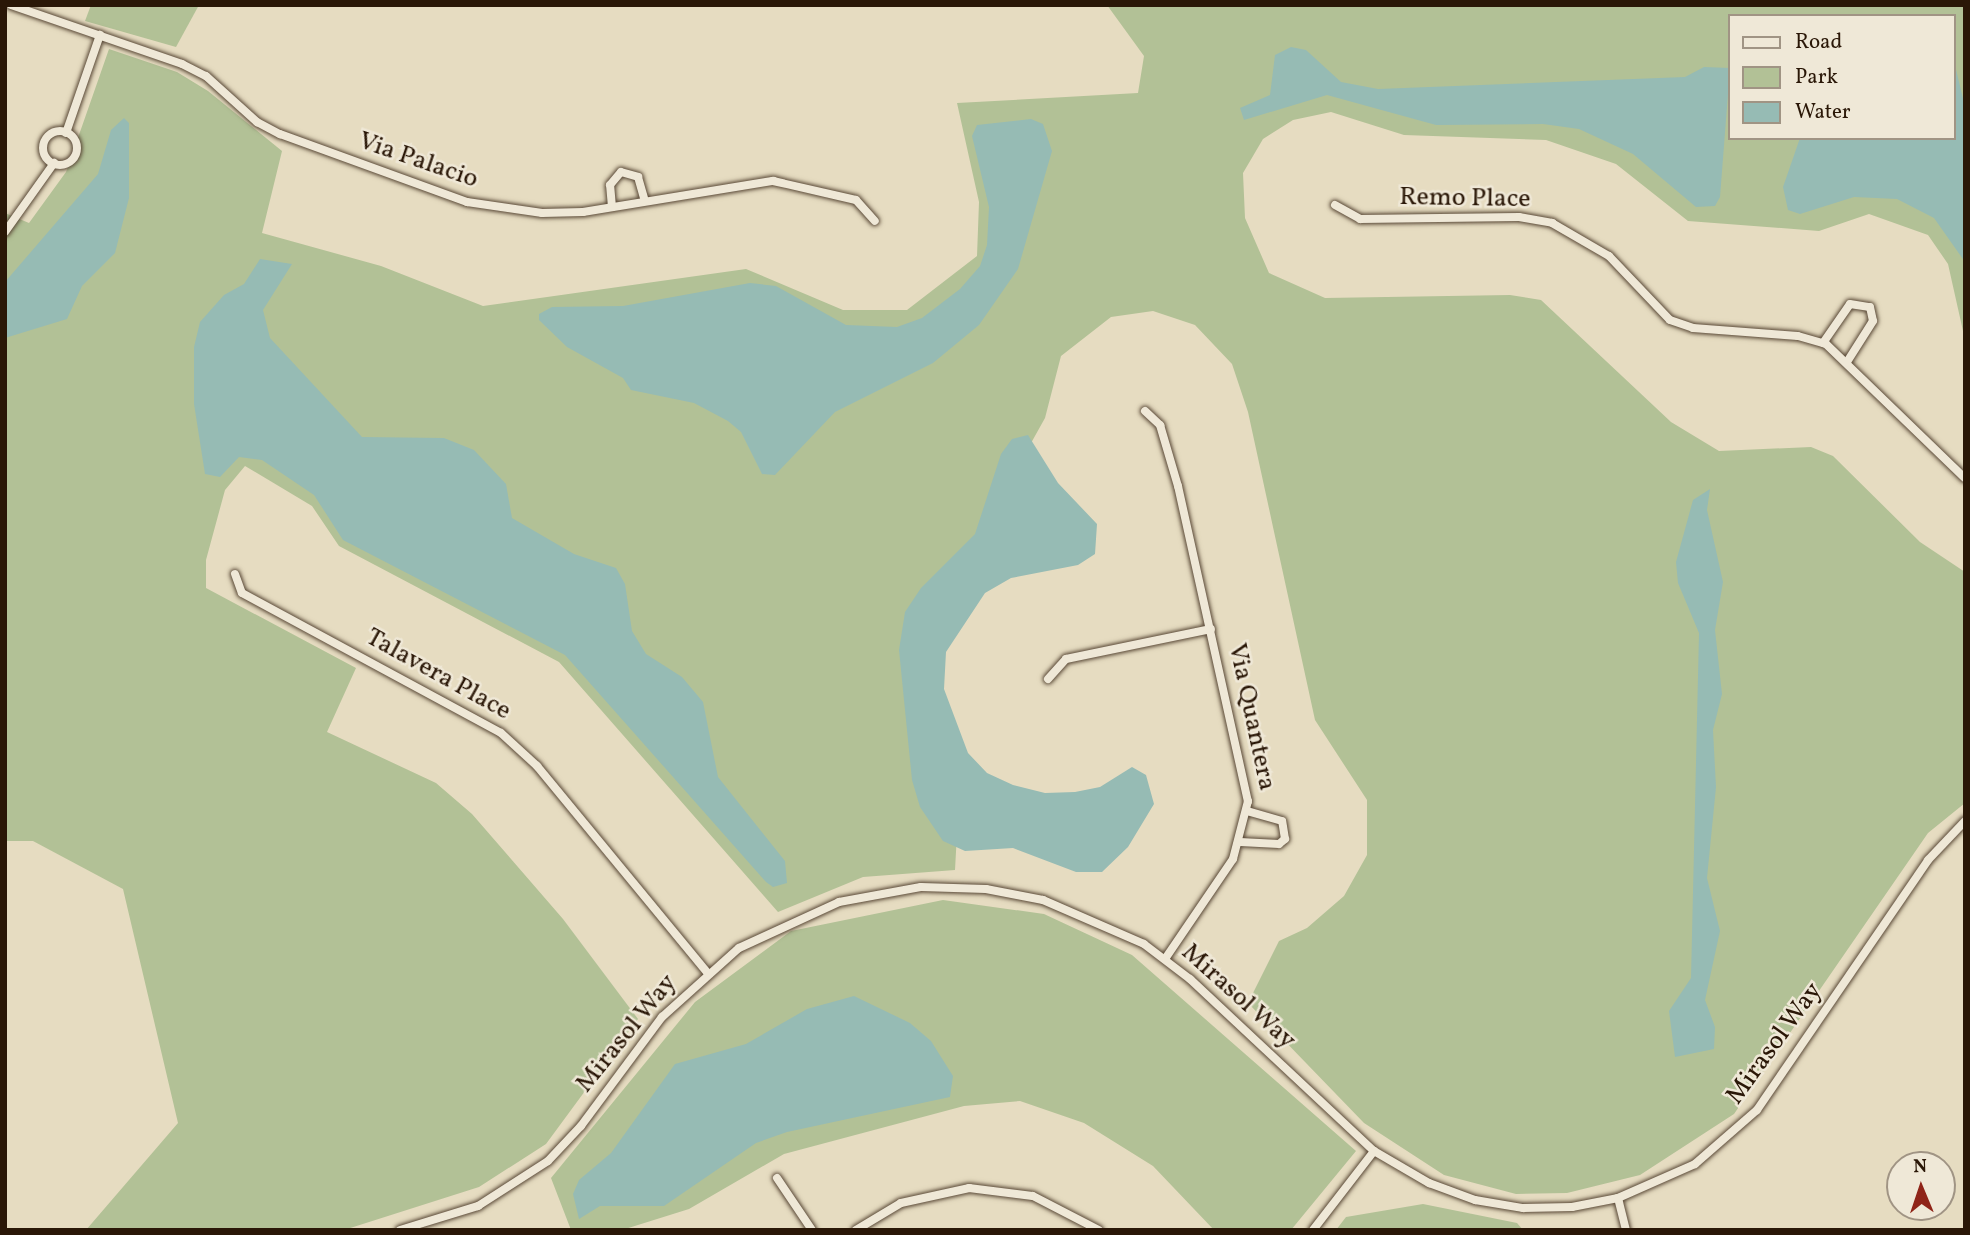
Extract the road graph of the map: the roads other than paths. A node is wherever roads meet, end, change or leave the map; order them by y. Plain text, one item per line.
1 (11, 5) edge
2 (100, 35) junction
3 (66, 133) junction
4 (54, 163) junction
5 (645, 201) junction
6 (1335, 205) dead end
7 (612, 207) junction
8 (875, 221) dead end
9 (5, 232) edge
10 (1823, 343) junction
11 (1847, 362) junction
12 (1145, 411) dead end
13 (1965, 478) edge
14 (235, 574) dead end
15 (1211, 629) junction
16 (1048, 679) dead end
17 (1247, 811) junction
18 (1965, 821) edge
19 (1240, 842) junction
20 (1166, 959) junction
21 (708, 972) junction
22 (1374, 1151) junction
23 (777, 1178) dead end
24 (1618, 1198) junction
25 (400, 1230) edge
26 (812, 1230) edge
27 (856, 1230) edge
28 (1099, 1230) edge
29 (1313, 1230) edge
30 (1626, 1230) edge

1 - 2 street, Via Palacio
2 - 3 street
2 - 7 street, Via Palacio
3 - 4 street
3 - 4 street
4 - 9 street
5 - 7 street, Via Palacio
5 - 7 street
5 - 8 street, Via Palacio
6 - 10 street, Remo Place
10 - 11 street, Remo Place
10 - 11 street
11 - 13 street, Remo Place
12 - 15 street, Via Quantera
14 - 21 street, Talavera Place
15 - 16 street, Via Quantera
15 - 17 street, Via Quantera
17 - 19 street, Via Quantera
17 - 19 street
18 - 24 street, Mirasol Way
19 - 20 street, Via Quantera
20 - 21 street, Mirasol Way
20 - 22 street, Mirasol Way
21 - 25 street, Mirasol Way
22 - 24 street, Mirasol Way
22 - 29 street
23 - 26 street
24 - 30 street
27 - 28 street

